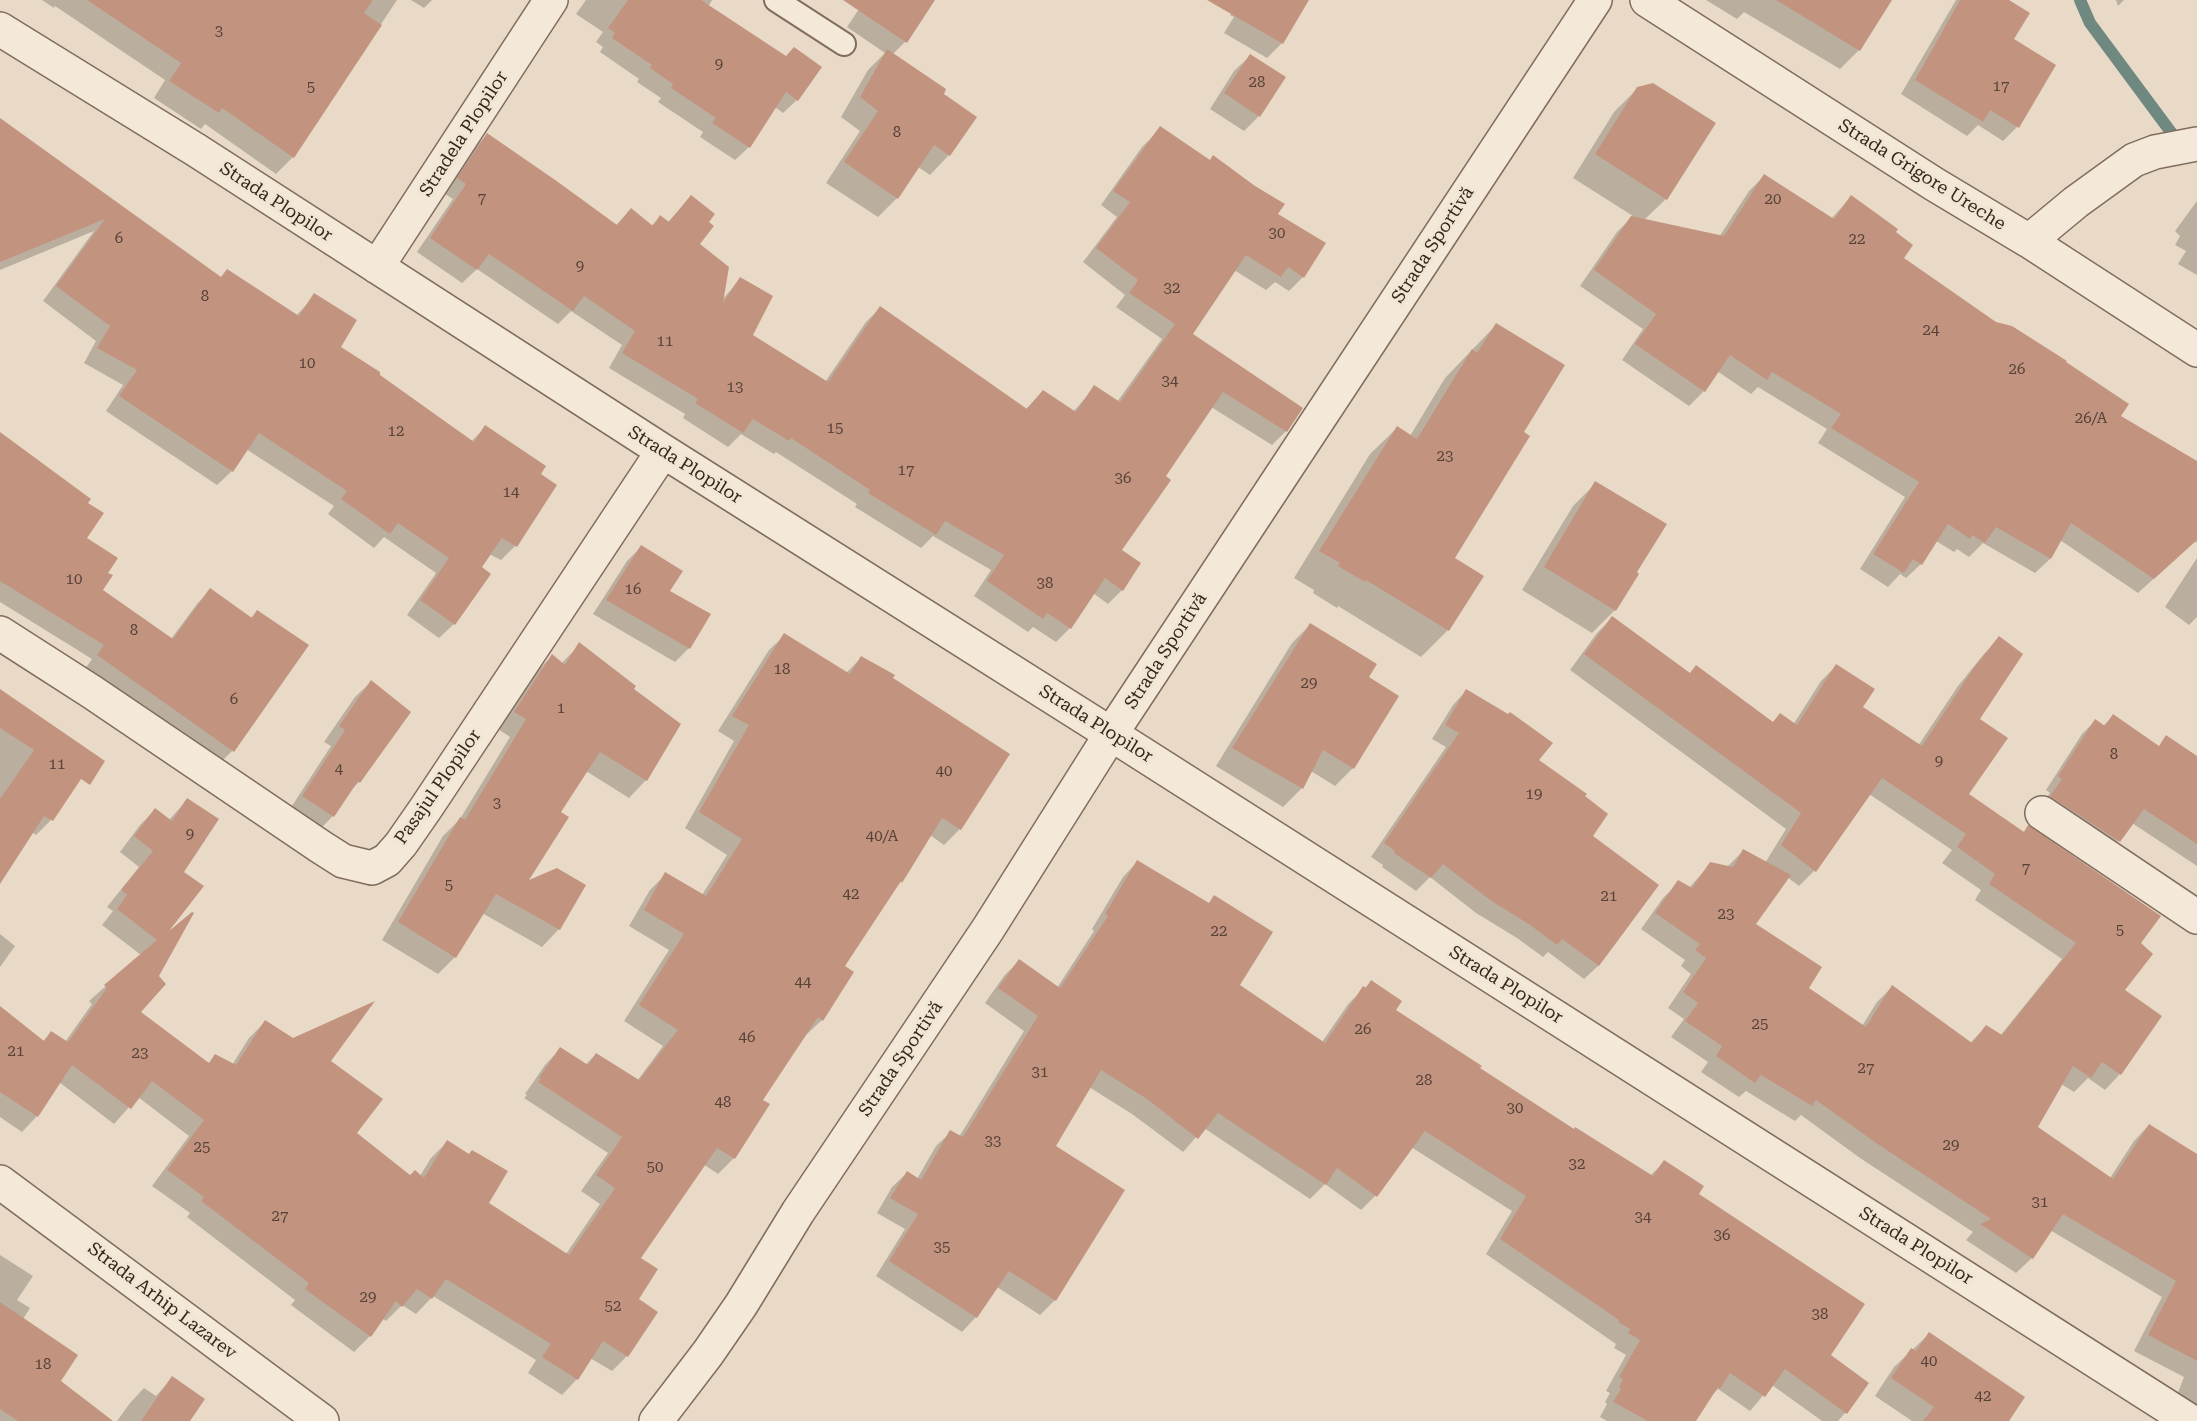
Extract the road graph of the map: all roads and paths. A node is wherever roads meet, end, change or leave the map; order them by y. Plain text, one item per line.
1 (550, 0) edge
2 (776, 0) edge
3 (1595, 0) edge
4 (1647, 0) edge
5 (0, 29) edge
6 (844, 44) dead end
7 (2197, 144) edge
8 (2029, 241) junction
9 (377, 267) junction
10 (2197, 350) edge
11 (663, 451) junction
12 (0, 633) edge
13 (1111, 734) junction
14 (2042, 813) dead end
15 (2197, 917) edge
16 (0, 1182) edge
17 (322, 1421) edge
18 (656, 1421) edge
19 (2190, 1421) edge

1 - 9 street, Stradela Plopilor
2 - 6 lane
3 - 13 street, Strada Sportivă
4 - 8 street, Strada Grigore Ureche
5 - 9 street, Strada Plopilor
7 - 8 street
8 - 10 street, Strada Grigore Ureche
9 - 11 street, Strada Plopilor
11 - 12 street, Pasajul Plopilor
11 - 13 street, Strada Plopilor
13 - 18 street, Strada Sportivă
13 - 19 street, Strada Plopilor
14 - 15 street
16 - 17 street, Strada Arhip Lazarev

